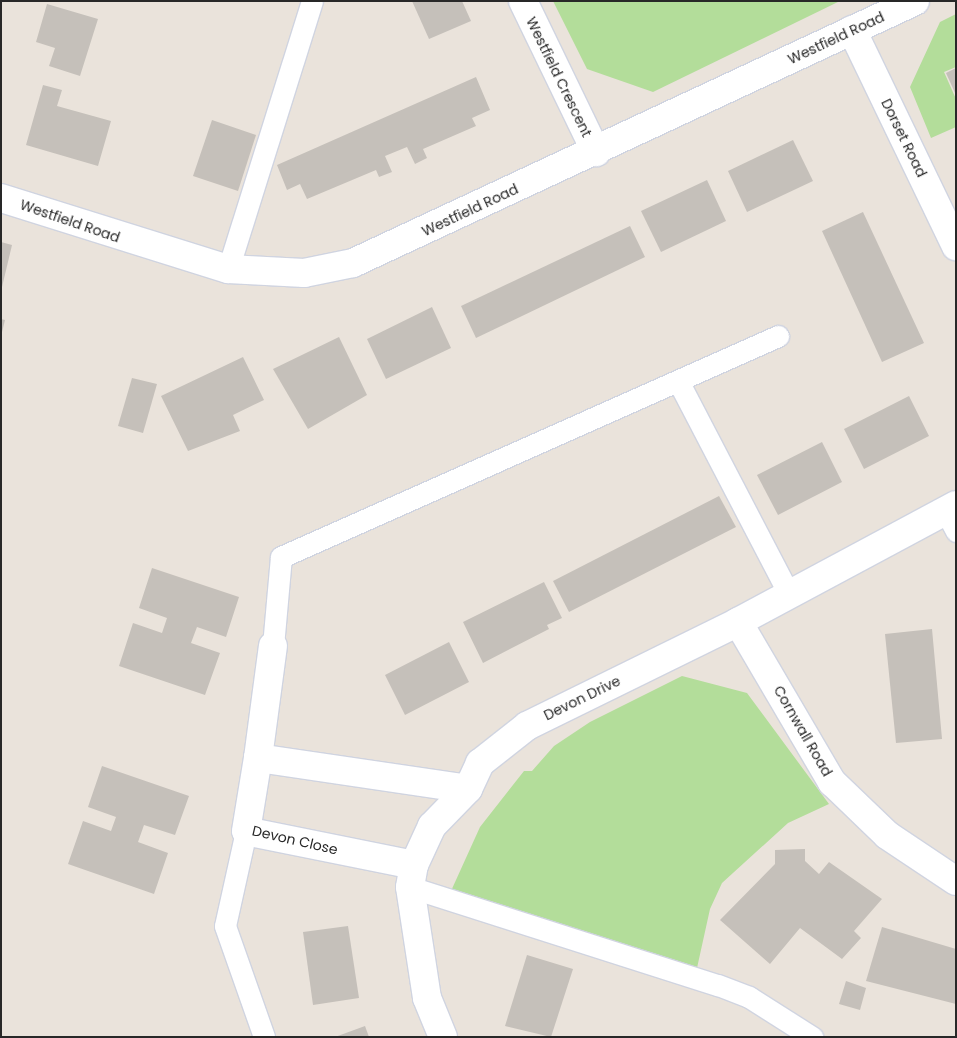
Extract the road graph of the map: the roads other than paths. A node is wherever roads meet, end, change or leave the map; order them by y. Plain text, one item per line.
1 (312, 1) edge
2 (523, 1) edge
3 (915, 1) edge
4 (852, 30) junction
5 (596, 152) junction
6 (1, 198) edge
7 (956, 246) edge
8 (228, 269) junction
9 (778, 336) dead end
10 (678, 381) junction
11 (952, 515) edge
12 (789, 594) junction
13 (738, 622) junction
14 (273, 646) joint
15 (258, 758) junction
16 (468, 789) junction
17 (246, 831) junction
18 (412, 876) junction
19 (956, 881) edge
20 (264, 1037) edge
21 (443, 1037) edge
22 (812, 1037) edge

1 - 8 lane
2 - 5 street, Westfield Crescent
3 - 4 street, Westfield Road
4 - 5 street, Westfield Road
4 - 7 street, Dorset Road
5 - 8 street, Westfield Road
6 - 8 street, Westfield Road
9 - 10 lane
10 - 12 lane
10 - 14 lane
11 - 12 street, Devon Drive
12 - 13 street, Devon Drive
13 - 16 street, Devon Drive
13 - 19 street, Cornwall Road
14 - 15 street, Devon Close
15 - 16 street
15 - 17 street, Devon Close
16 - 18 street, Devon Drive
17 - 18 street, Devon Close
17 - 20 lane
18 - 21 street
18 - 22 lane

